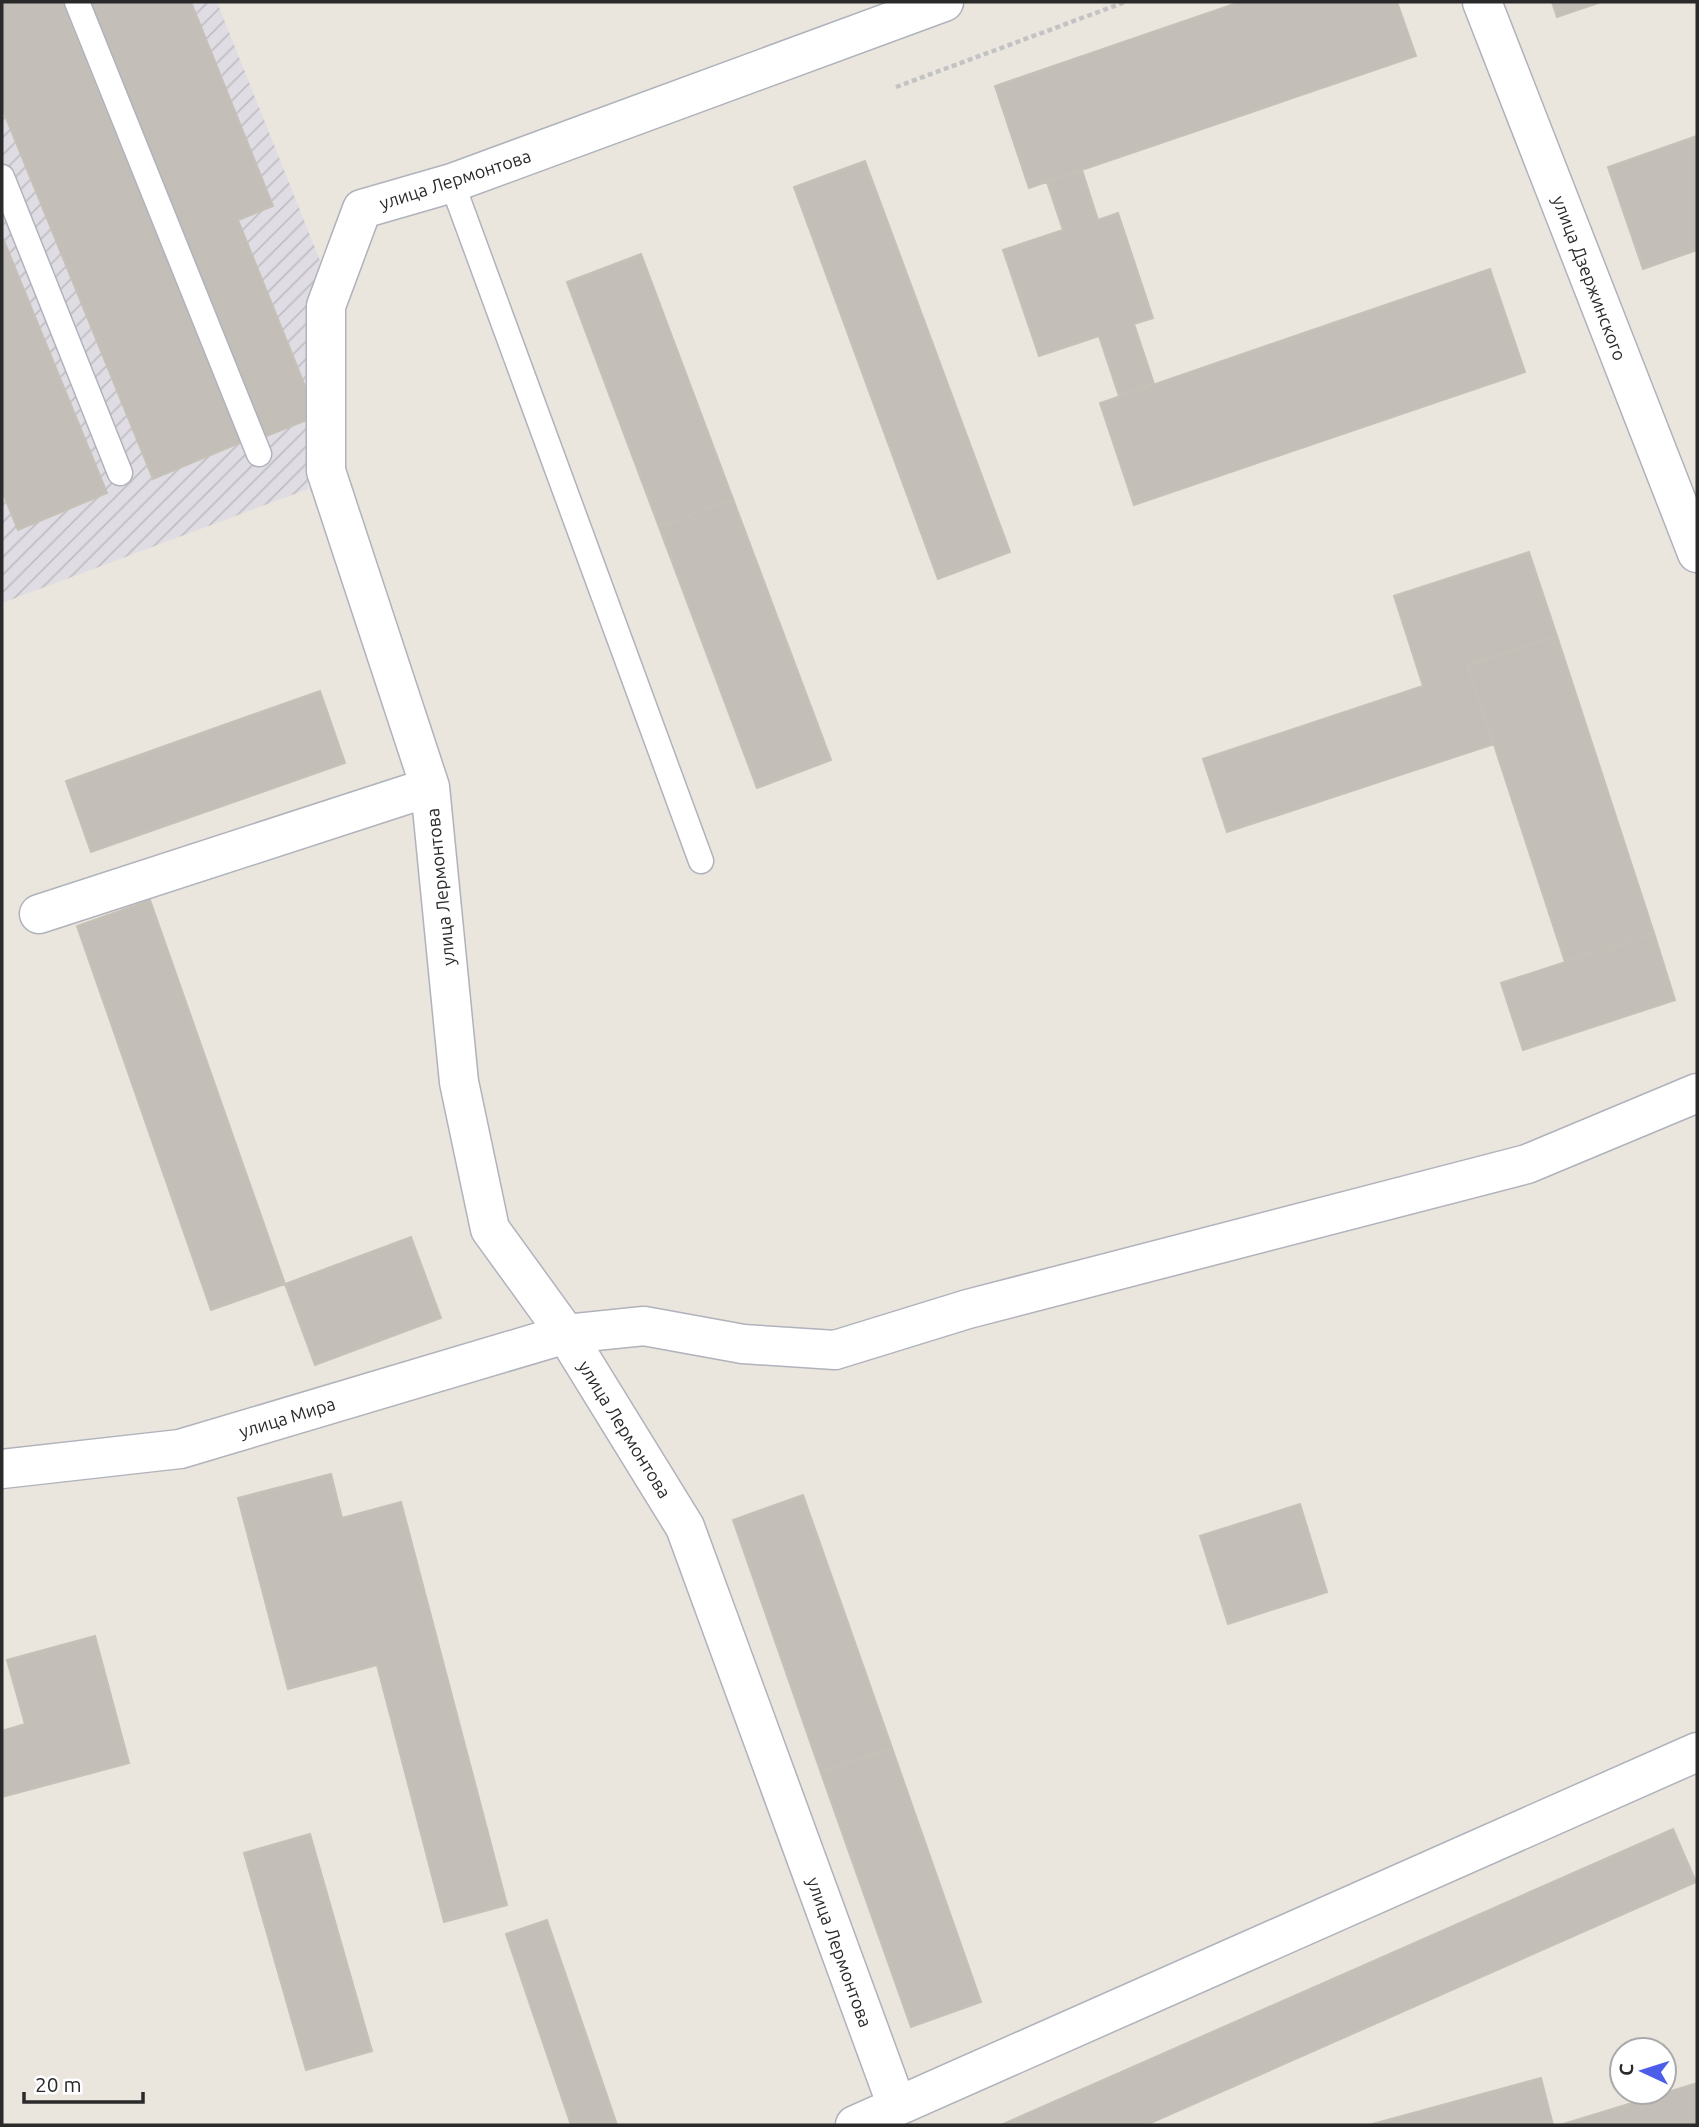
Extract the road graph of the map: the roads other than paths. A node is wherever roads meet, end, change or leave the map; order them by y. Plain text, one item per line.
1 (77, 2) edge
2 (944, 2) edge
3 (1482, 2) edge
4 (2, 177) edge
5 (452, 183) junction
6 (259, 454) dead end
7 (120, 473) dead end
8 (1697, 553) edge
9 (430, 787) junction
10 (701, 861) dead end
11 (39, 914) dead end
12 (1697, 1093) edge
13 (566, 1334) junction
14 (2, 1469) edge
15 (1697, 1752) edge
16 (897, 2106) junction
17 (855, 2125) edge

1 - 6 lane
2 - 5 street, улица Лермонтова
3 - 8 street, улица Дзержинского
4 - 7 lane
5 - 9 street, улица Лермонтова
5 - 10 lane
9 - 11 street
9 - 13 street, улица Лермонтова
12 - 13 street, улица Мира
13 - 14 street, улица Мира
13 - 16 street, улица Лермонтова
15 - 16 street
16 - 17 street

